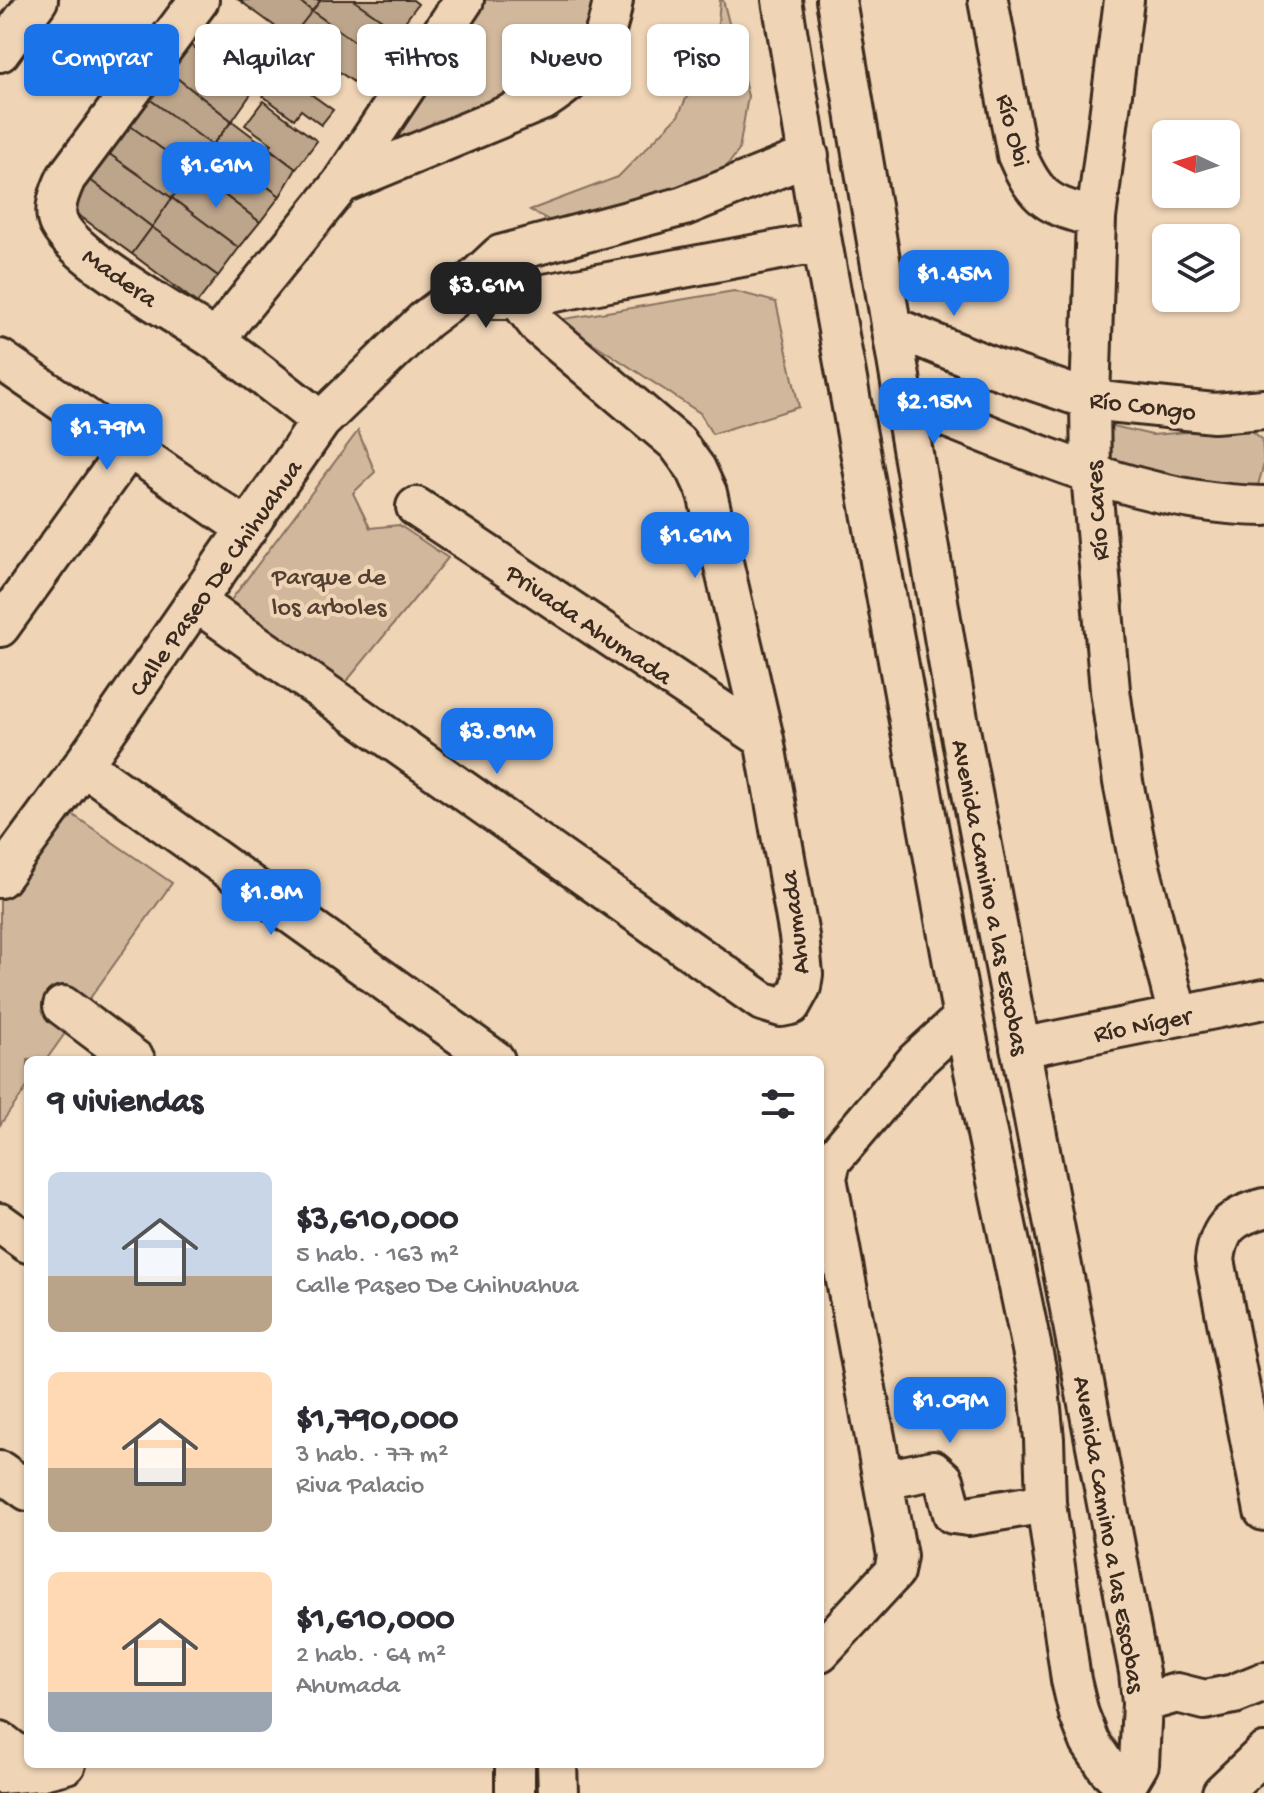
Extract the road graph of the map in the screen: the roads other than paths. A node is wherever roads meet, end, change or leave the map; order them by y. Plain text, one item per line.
1 (38, 0) edge
2 (199, 0) edge
3 (464, 0) edge
4 (613, 0) edge
5 (782, 0) edge
6 (836, 0) edge
7 (988, 0) edge
8 (1124, 0) edge
9 (0, 52) edge
10 (809, 156) junction
11 (341, 184) junction
12 (1096, 218) junction
13 (822, 242) junction
14 (500, 255) junction
15 (453, 299) junction
16 (518, 299) junction
17 (891, 326) junction
18 (215, 340) junction
19 (0, 359) edge
20 (1090, 400) junction
21 (906, 402) junction
22 (1264, 409) edge
23 (321, 421) junction
24 (128, 449) junction
25 (1091, 474) junction
26 (1264, 506) edge
27 (416, 507) dead end
28 (247, 529) junction
29 (196, 602) junction
30 (0, 627) edge
31 (958, 719) junction
32 (910, 730) junction
33 (764, 739) junction
34 (83, 765) junction
35 (0, 878) edge
36 (1264, 999) edge
37 (63, 1006) dead end
38 (1178, 1016) junction
39 (963, 1018) junction
40 (1020, 1048) junction
41 (130, 1056) edge
42 (489, 1056) edge
43 (1264, 1208) edge
44 (0, 1223) edge
45 (24, 1240) edge
46 (847, 1291) junction
47 (824, 1317) edge
48 (0, 1471) edge
49 (883, 1480) junction
50 (24, 1488) edge
51 (1046, 1503) junction
52 (1264, 1511) edge
53 (824, 1648) edge
54 (1264, 1682) edge
55 (1142, 1703) junction
56 (0, 1741) edge
57 (1264, 1753) edge
58 (24, 1755) edge
59 (27, 1768) edge
60 (515, 1768) edge
61 (557, 1768) edge
62 (0, 1774) edge
63 (1127, 1790) edge
64 (515, 1793) edge
65 (558, 1793) edge
66 (1222, 1793) edge

1 - 9 street
2 - 18 street, Madera
3 - 11 street
4 - 11 street
5 - 10 street, Avenida Camino a las Escobas
6 - 17 street, Avenida Camino a las Escobas
7 - 12 street, Río Obi
8 - 12 street, Río Cares
10 - 13 street, Avenida Camino a las Escobas
10 - 14 street, Calle Paseo De Chihuahua
11 - 18 street
12 - 20 street, Río Cares
13 - 16 street
13 - 32 street, Avenida Camino a las Escobas
14 - 15 street, Calle Paseo De Chihuahua
14 - 16 street, Ahumada
15 - 16 street
15 - 23 street, Calle Paseo De Chihuahua
16 - 33 street, Ahumada
17 - 20 street, Río Congo
17 - 21 street, Avenida Camino a las Escobas
18 - 23 street, Madera
19 - 24 street
20 - 22 street, Río Congo
20 - 25 street, Río Cares
21 - 25 street
21 - 31 street, Avenida Camino a las Escobas
23 - 28 street, Calle Paseo De Chihuahua
24 - 28 street
24 - 30 street
25 - 26 street
25 - 38 street, Río Cares
27 - 33 street, Privada Ahumada
28 - 29 street, Calle Paseo De Chihuahua
29 - 33 street, Ahumada
29 - 34 street, Calle Paseo De Chihuahua
31 - 32 street
31 - 40 street, Avenida Camino a las Escobas
32 - 39 street, Avenida Camino a las Escobas
34 - 35 street, Calle Paseo De Chihuahua
34 - 42 street
36 - 38 street, Río Níger
37 - 41 street
38 - 40 street, Río Níger
39 - 46 street
39 - 51 street, Avenida Camino a las Escobas
40 - 55 street, Avenida Camino a las Escobas
43 - 52 street
44 - 45 street
46 - 47 street
46 - 49 street
48 - 50 street
49 - 51 street
49 - 53 street
51 - 63 street, Avenida Camino a las Escobas
54 - 55 street
55 - 63 street, Avenida Camino a las Escobas
56 - 58 street
57 - 66 street
59 - 62 street
60 - 64 street
61 - 65 street

